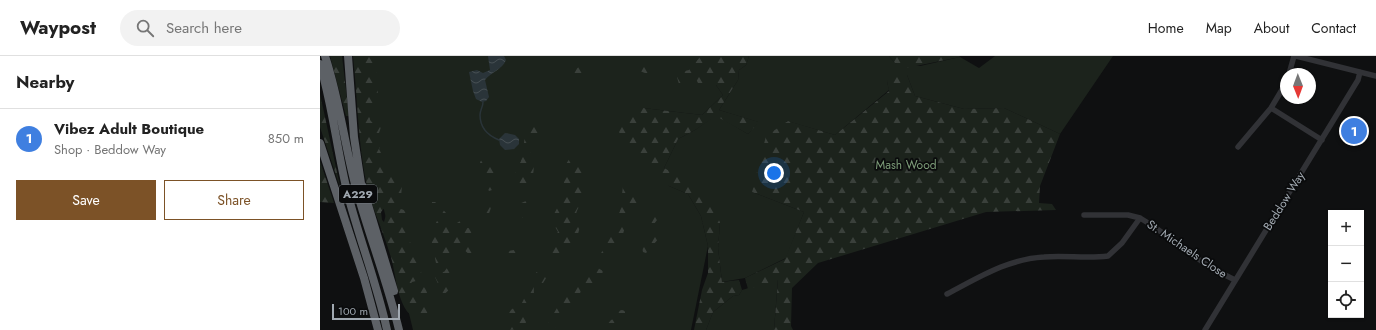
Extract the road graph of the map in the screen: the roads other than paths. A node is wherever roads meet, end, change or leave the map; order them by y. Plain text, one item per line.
1 (325, 56) edge
2 (1295, 56) edge
3 (348, 58) edge
4 (320, 64) edge
5 (1291, 68) edge
6 (1360, 72) junction
7 (1376, 76) edge
8 (1280, 93) edge
9 (1271, 108) junction
10 (1322, 140) junction
11 (320, 143) edge
12 (1238, 146) dead end
13 (360, 179) junction
14 (365, 214) junction
15 (1084, 215) dead end
16 (1140, 218) junction
17 (1235, 280) junction
18 (946, 294) dead end
19 (370, 301) junction
20 (398, 327) edge
21 (375, 330) edge
22 (378, 330) edge
23 (387, 330) edge
24 (1205, 330) edge

1 - 14 highway, A229
2 - 5 street
2 - 6 street
3 - 13 highway
4 - 23 highway, A229
6 - 7 street
6 - 10 street, Beddow Way
8 - 9 street
9 - 10 street
9 - 12 street
10 - 17 street, Beddow Way
11 - 19 highway
13 - 14 highway
13 - 20 highway
14 - 20 highway, A229
15 - 16 street, St. Michaels Close
16 - 17 street, St. Michaels Close
16 - 18 street, St. Michaels Close
17 - 24 street, Beddow Way
19 - 21 highway
19 - 22 highway

